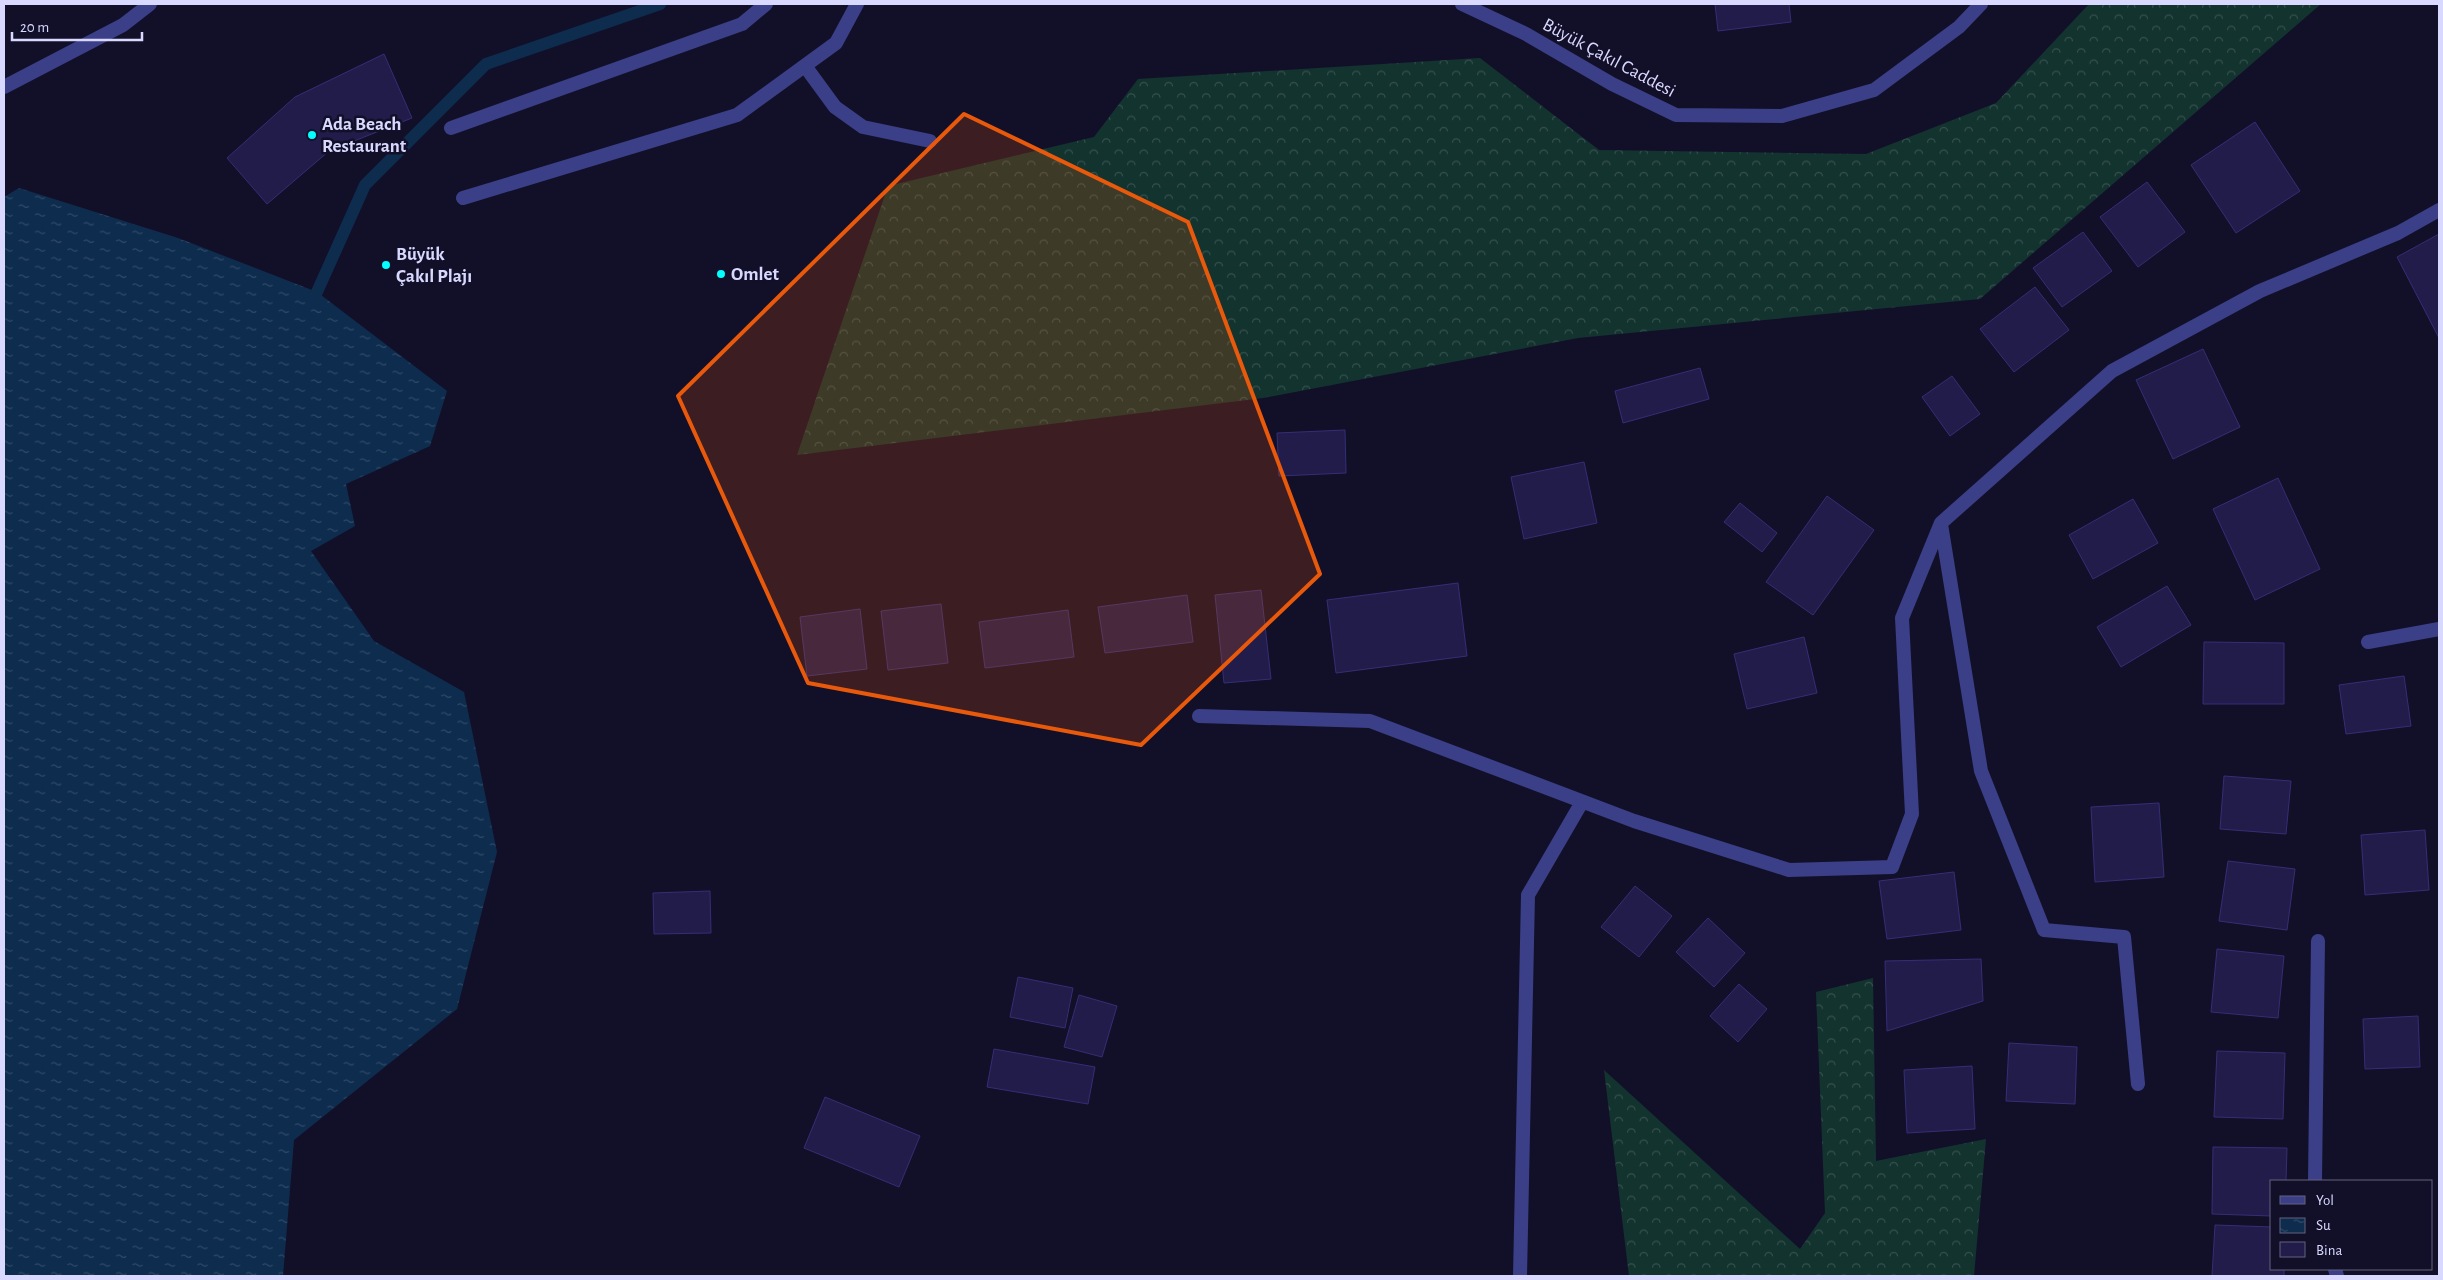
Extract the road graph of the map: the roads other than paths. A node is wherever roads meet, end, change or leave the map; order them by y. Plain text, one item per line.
1 (150, 4) edge
2 (766, 4) edge
3 (857, 4) edge
4 (1462, 4) edge
5 (1981, 4) edge
6 (805, 66) junction
7 (4, 87) edge
8 (451, 128) dead end
9 (930, 141) dead end
10 (463, 198) dead end
11 (2439, 210) edge
12 (1941, 523) junction
13 (2439, 629) edge
14 (2368, 642) dead end
15 (1199, 716) dead end
16 (1582, 802) junction
17 (2318, 941) dead end
18 (2138, 1084) dead end
19 (2315, 1180) edge
20 (1520, 1276) edge

1 - 7 street
2 - 8 street
3 - 6 street
4 - 5 street, Büyük Çakıl Caddesi
6 - 9 street
6 - 10 street
11 - 12 street
12 - 16 street
12 - 18 street
13 - 14 street
15 - 16 street
16 - 20 street
17 - 19 street

